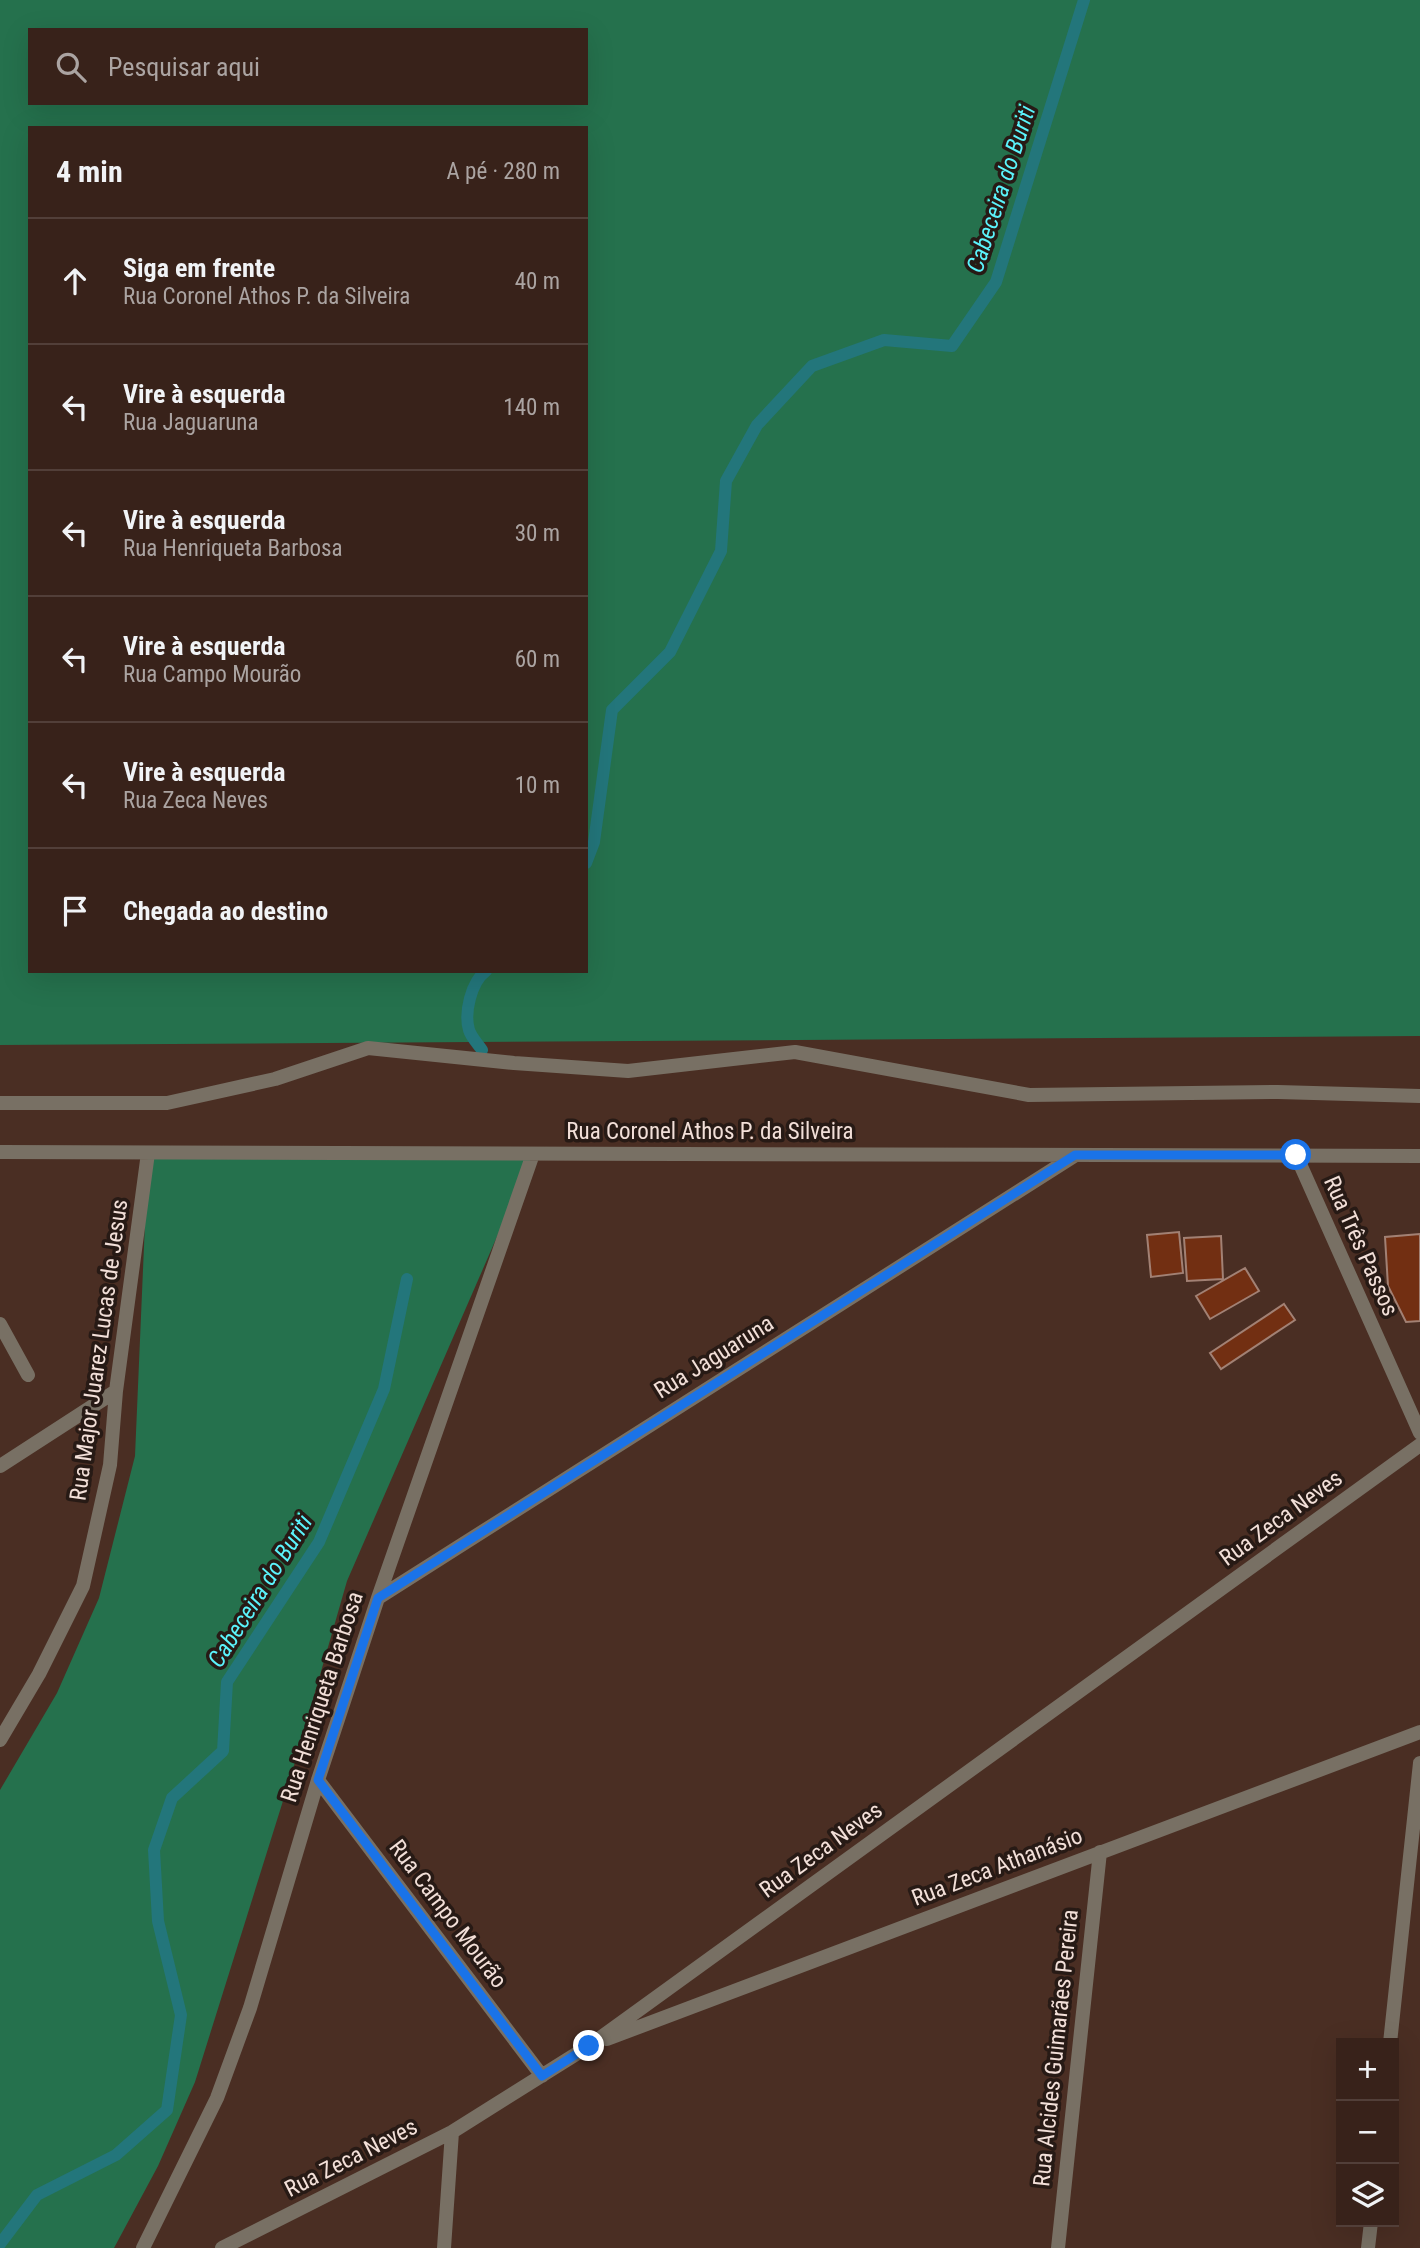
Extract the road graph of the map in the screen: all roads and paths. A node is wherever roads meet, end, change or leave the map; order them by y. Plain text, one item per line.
1 (1420, 1097) edge
2 (0, 1103) edge
3 (0, 1152) edge
4 (148, 1153) junction
5 (533, 1154) junction
6 (1075, 1155) junction
7 (1296, 1155) junction
8 (1420, 1156) edge
9 (0, 1324) edge
10 (29, 1375) dead end
11 (117, 1391) junction
12 (1420, 1433) edge
13 (1420, 1445) edge
14 (0, 1466) edge
15 (378, 1598) junction
16 (1420, 1732) edge
17 (0, 1740) edge
18 (1420, 1763) edge
19 (318, 1780) junction
20 (1100, 1852) junction
21 (1391, 2038) edge
22 (589, 2046) junction
23 (542, 2076) junction
24 (452, 2132) junction
25 (1370, 2227) edge
26 (143, 2248) edge
27 (222, 2248) edge
28 (444, 2248) edge
29 (1058, 2248) edge
30 (1368, 2248) edge

1 - 2 street
3 - 4 street, Rua Coronel Athos P. da Silveira
4 - 5 street, Rua Coronel Athos P. da Silveira
4 - 11 street, Rua Major Juarez Lucas de Jesus
5 - 6 street, Rua Coronel Athos P. da Silveira
5 - 15 street, Rua Henriqueta Barbosa
6 - 7 street, Rua Coronel Athos P. da Silveira
6 - 15 street, Rua Jaguaruna
7 - 8 street, Rua Coronel Athos P. da Silveira
7 - 12 street, Rua Três Passos
9 - 10 street
11 - 14 street
11 - 17 street, Rua Major Juarez Lucas de Jesus
13 - 22 street, Rua Zeca Neves
15 - 19 street, Rua Henriqueta Barbosa
16 - 20 street, Rua Zeca Athanásio
18 - 21 street
19 - 23 street, Rua Campo Mourão
19 - 26 street, Rua Henriqueta Barbosa
20 - 22 street, Rua Zeca Athanásio
20 - 29 street, Rua Alcides Guimarães Pereira
22 - 23 street, Rua Zeca Neves
23 - 24 street, Rua Zeca Neves
24 - 27 street, Rua Zeca Neves
24 - 28 street
25 - 30 street

